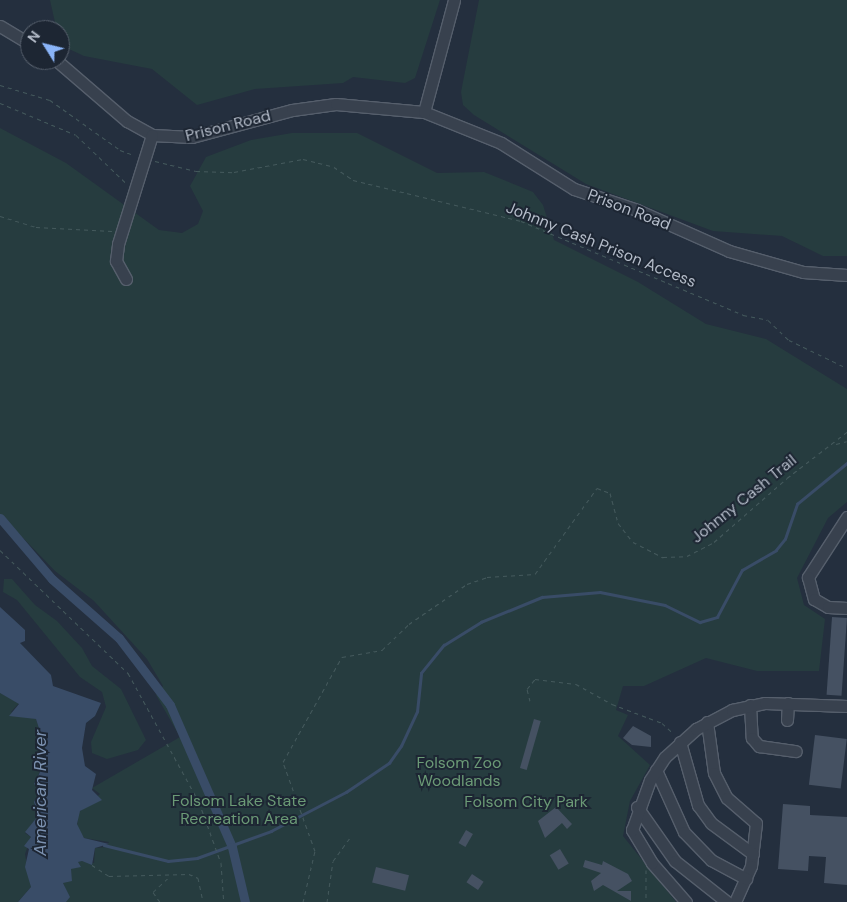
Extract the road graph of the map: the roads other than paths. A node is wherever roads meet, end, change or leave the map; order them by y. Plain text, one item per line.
1 (454, 0) edge
2 (0, 26) edge
3 (20, 38) edge
4 (68, 70) edge
5 (424, 112) junction
6 (152, 135) junction
7 (847, 275) edge
8 (126, 278) dead end
9 (847, 517) edge
10 (847, 608) edge
11 (788, 703) junction
12 (750, 706) junction
13 (847, 706) edge
14 (787, 720) dead end
15 (707, 722) junction
16 (680, 742) junction
17 (796, 751) dead end
18 (656, 770) junction
19 (637, 807) junction
20 (753, 854) junction
21 (746, 879) junction
22 (686, 902) edge
23 (727, 902) edge
24 (735, 902) edge

1 - 5 street
2 - 3 street
4 - 6 street, Prison Road
5 - 6 street, Prison Road
5 - 7 street, Prison Road
6 - 8 street
9 - 10 street
11 - 12 street
11 - 13 street
11 - 14 street
12 - 15 street
12 - 17 street
15 - 16 street
15 - 20 street
16 - 18 street
16 - 20 street
18 - 19 street
18 - 21 street
19 - 22 street
19 - 23 street
20 - 21 street
21 - 24 street

